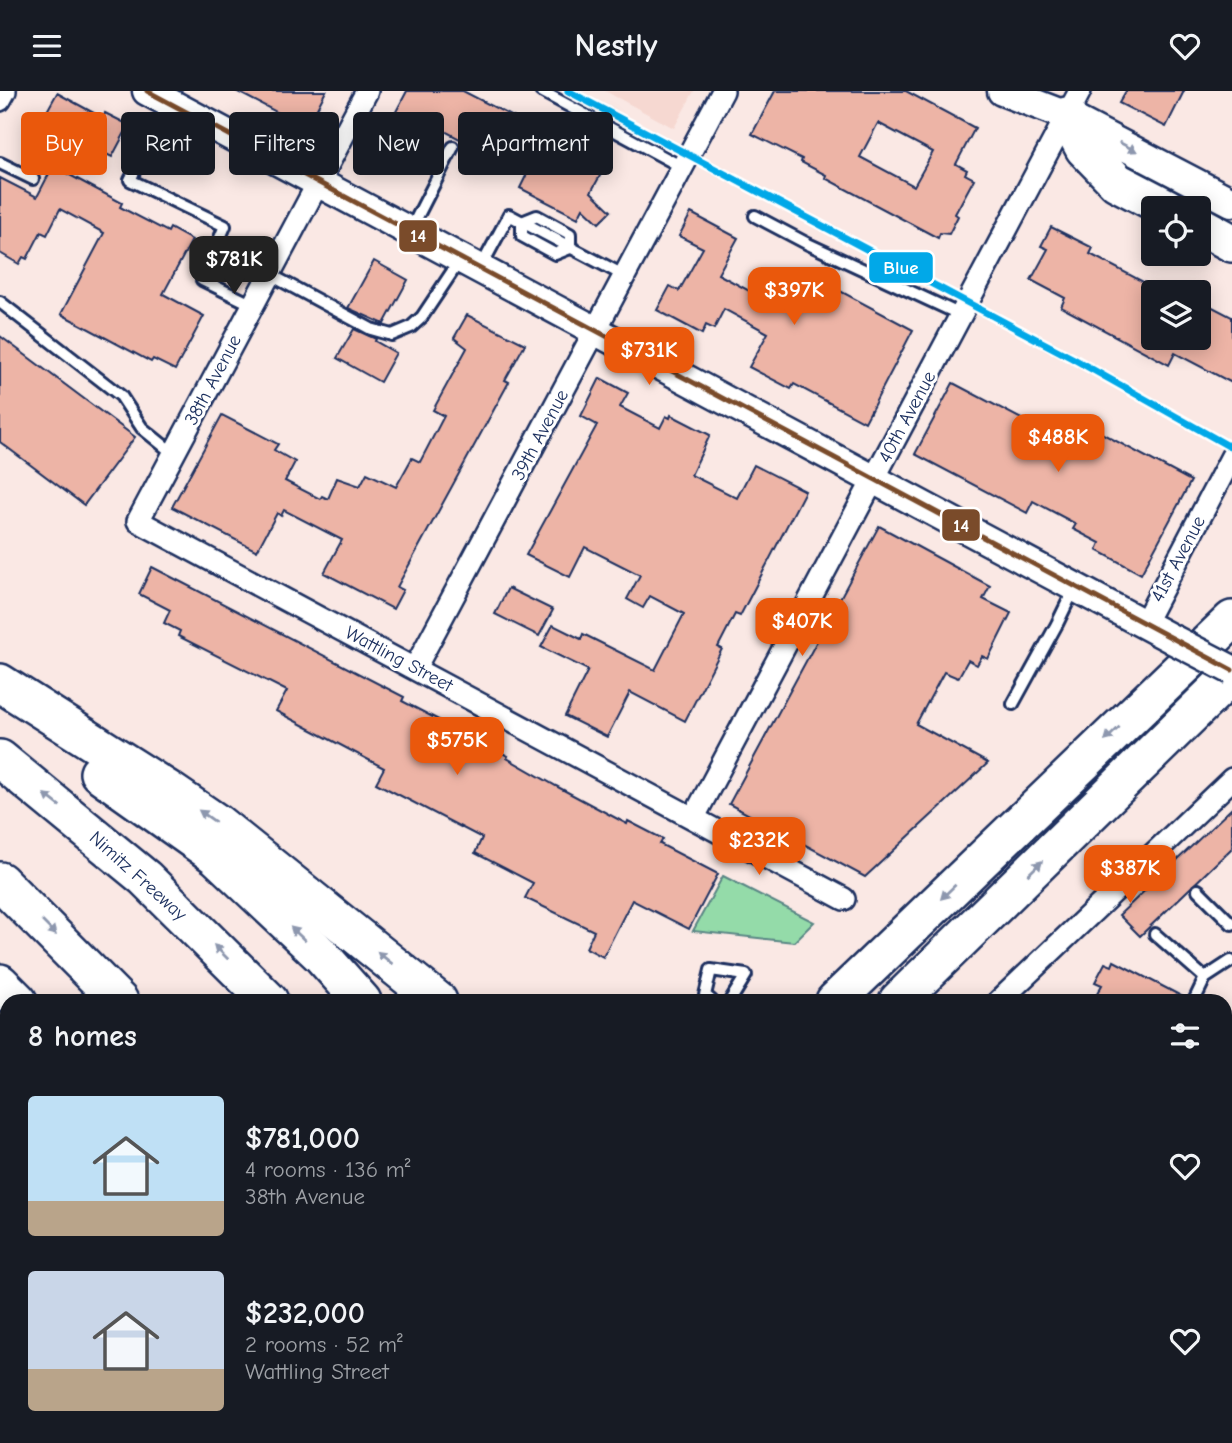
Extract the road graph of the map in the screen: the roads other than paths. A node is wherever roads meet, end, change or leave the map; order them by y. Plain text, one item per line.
1 (5, 91) edge
2 (367, 91) edge
3 (541, 91) edge
4 (723, 91) edge
5 (1002, 91) edge
6 (158, 97) edge
7 (0, 100) edge
8 (1073, 104) edge
9 (453, 146) dead end
10 (0, 163) edge
11 (682, 167) junction
12 (33, 179) dead end
13 (317, 183) junction
14 (1145, 196) edge
15 (1232, 202) edge
16 (755, 216) dead end
17 (410, 232) junction
18 (1211, 232) edge
19 (1232, 243) edge
20 (470, 264) junction
21 (269, 274) junction
22 (625, 276) junction
23 (0, 303) edge
24 (253, 305) junction
25 (961, 315) junction
26 (595, 331) junction
27 (174, 454) junction
28 (1232, 456) edge
29 (874, 479) junction
30 (138, 521) joint
31 (1075, 586) junction
32 (1232, 606) edge
33 (1232, 619) edge
34 (1144, 624) junction
35 (415, 668) junction
36 (1232, 673) edge
37 (1232, 681) edge
38 (0, 683) edge
39 (0, 700) edge
40 (1145, 702) junction
41 (1013, 704) dead end
42 (1170, 735) junction
43 (0, 759) edge
44 (1232, 779) edge
45 (694, 817) junction
46 (0, 881) edge
47 (1198, 890) dead end
48 (844, 899) dead end
49 (1232, 924) edge
50 (1155, 934) dead end
51 (1232, 960) edge
52 (1205, 978) junction
53 (112, 994) edge
54 (261, 994) edge
55 (356, 994) edge
56 (429, 994) edge
57 (705, 994) edge
58 (734, 994) edge
59 (842, 994) edge
60 (905, 994) edge
61 (1015, 994) edge
62 (1197, 994) edge

1 - 7 street
2 - 13 street, 38th Avenue
3 - 11 lane
4 - 11 street, 39th Avenue
5 - 8 main road
6 - 13 main road
6 - 24 lane
8 - 14 highway
8 -> 15 main road
8 - 25 street, 40th Avenue
9 - 17 lane
10 - 12 lane
11 - 22 street, 39th Avenue
13 - 17 main road
13 - 21 street, 38th Avenue
16 - 25 lane
17 - 20 main road
18 - 19 highway
20 - 21 lane
20 - 22 lane
20 - 26 main road
21 - 24 street, 38th Avenue
22 - 26 street, 39th Avenue
23 - 27 lane
24 - 27 street, 38th Avenue
25 - 29 street, 40th Avenue
26 - 29 main road
26 - 35 street, 39th Avenue
27 - 30 street, 38th Avenue
28 - 34 street, 41st Avenue
29 - 31 main road
29 - 45 street, 40th Avenue
30 - 35 street, Wattling Street
31 - 34 main road
31 - 41 lane
32 - 40 highway
33 - 40 highway
34 - 36 main road, bridge
35 - 45 street, Wattling Street
36 - 42 highway
37 - 42 highway
56 -> 38 highway
55 -> 39 highway
40 -> 59 highway
60 -> 42 highway
54 -> 43 highway, Nimitz Freeway
44 - 61 street
45 - 48 street, Wattling Street
46 -> 53 highway
47 - 49 lane
50 - 52 lane
51 - 52 lane
52 - 62 lane
57 - 58 lane

